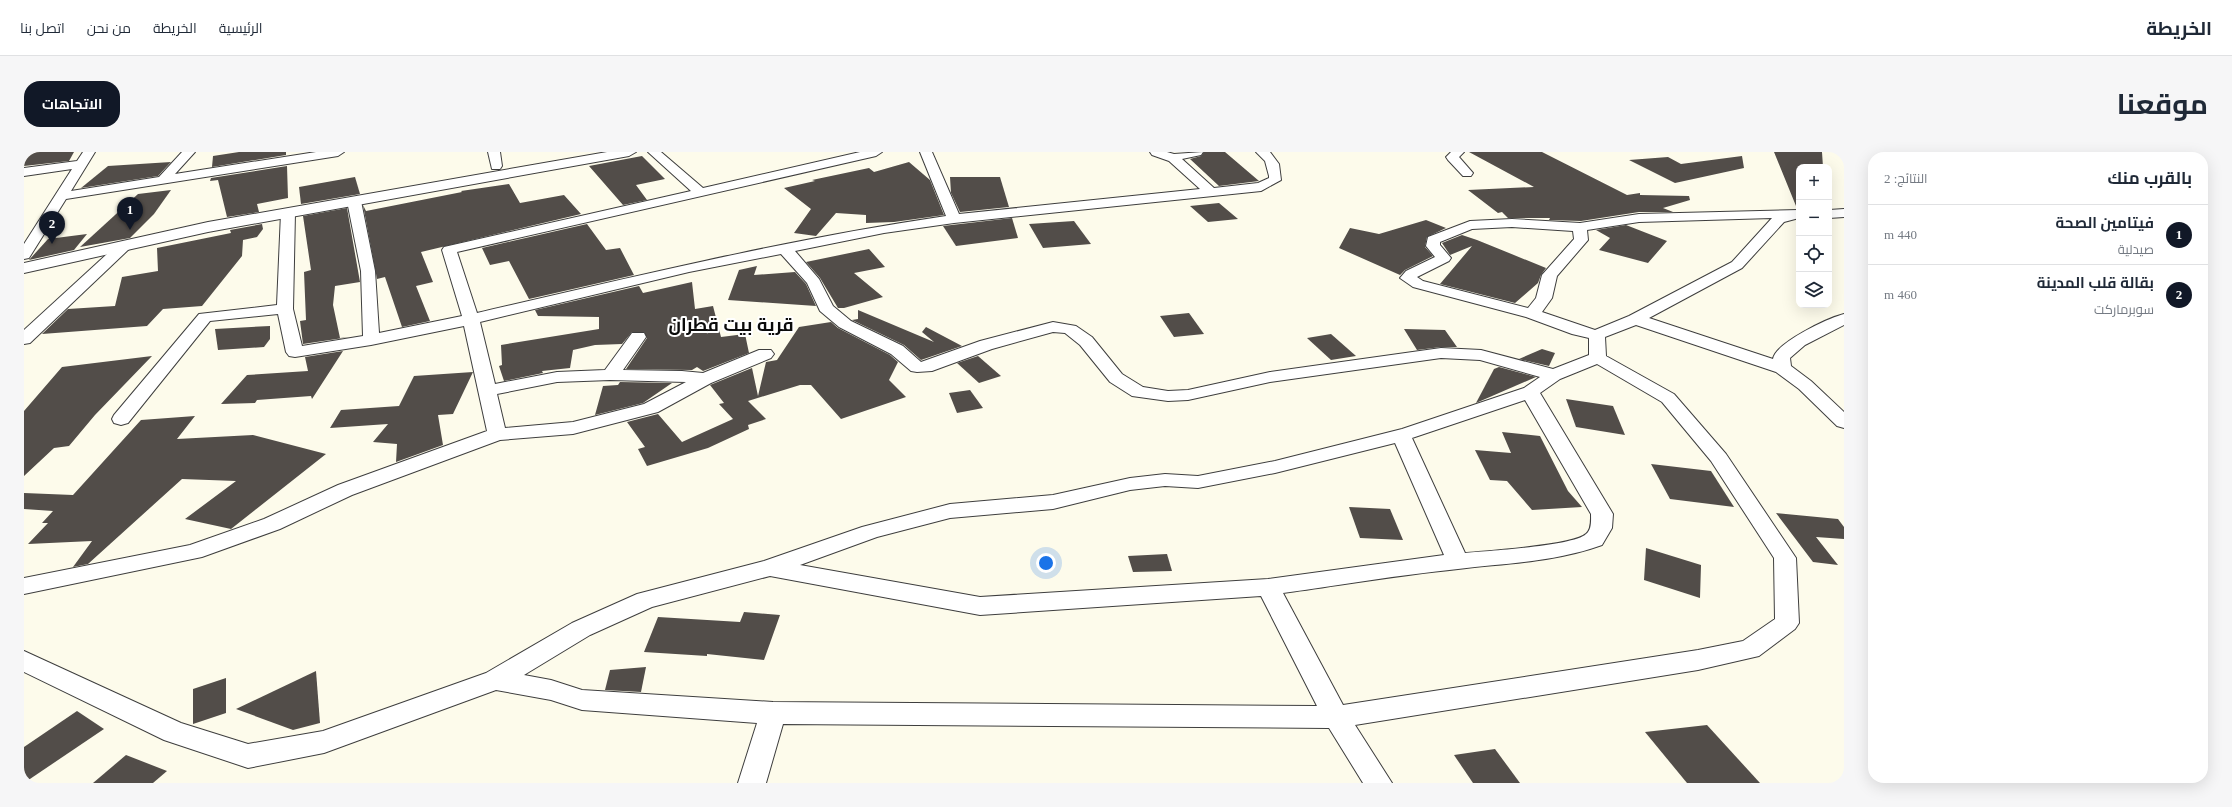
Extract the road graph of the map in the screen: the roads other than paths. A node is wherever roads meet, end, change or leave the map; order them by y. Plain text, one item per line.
1 (189, 152) edge
2 (338, 152) edge
3 (574, 152) edge
4 (629, 152) edge
5 (654, 152) edge
6 (876, 152) edge
7 (926, 152) edge
8 (1156, 152) edge
9 (1197, 152) edge
10 (1262, 152) edge
11 (1458, 152) edge
12 (302, 155) edge
13 (86, 158) edge
14 (1173, 158) junction
15 (495, 164) edge
16 (24, 172) edge
17 (1467, 173) dead end
18 (162, 181) junction
19 (701, 193) junction
20 (1212, 193) junction
21 (62, 196) junction
22 (354, 201) junction
23 (288, 213) junction
24 (1795, 214) edge
25 (1832, 214) edge
26 (1844, 214) edge
27 (954, 219) junction
28 (1580, 227) junction
29 (124, 246) junction
30 (784, 248) junction
31 (24, 255) edge
32 (24, 261) edge
33 (24, 268) edge
34 (285, 309) junction
35 (1532, 314) junction
36 (1635, 319) junction
37 (1844, 319) edge
38 (471, 320) junction
39 (638, 337) dead end
40 (24, 339) edge
41 (371, 340) junction
42 (1598, 347) junction
43 (765, 354) dead end
44 (1782, 368) junction
45 (610, 375) junction
46 (1554, 375) junction
47 (705, 379) junction
48 (487, 391) junction
49 (1530, 392) junction
50 (121, 419) dead end
51 (1844, 422) edge
52 (497, 434) junction
53 (1401, 436) junction
54 (1458, 562) junction
55 (769, 568) junction
56 (24, 586) edge
57 (1268, 587) junction
58 (24, 661) edge
59 (495, 680) junction
60 (773, 713) junction
61 (1336, 717) junction
62 (752, 783) edge
63 (1378, 783) edge

1 - 18 street
2 - 12 street
3 - 15 street
4 - 15 street
5 - 19 street
6 - 19 street
7 - 27 street
8 - 14 street
9 - 14 street
10 - 20 street
11 - 17 street
12 - 18 street
13 - 16 street
13 - 21 street
14 - 20 street
15 - 22 street
15 - 32 street
18 - 21 street
19 - 38 street
20 - 27 street
21 - 31 street
22 - 23 street
22 - 41 street
23 - 29 street
23 - 34 street
24 - 28 street
24 - 36 street
25 - 26 street
27 - 30 street
28 - 35 street
28 - 35 street
29 - 33 street
29 - 40 street
30 - 38 street
30 - 46 street
34 - 41 street
34 - 50 street
35 - 42 street
36 - 42 street
36 - 44 street
37 - 44 street
38 - 41 street
38 - 48 street
39 - 45 street
42 - 46 street
42 - 61 street
43 - 47 street
44 - 51 street
45 - 47 street
45 - 48 street
46 - 49 street
47 - 52 street
48 - 52 street
49 - 53 street
49 - 54 street
52 - 56 street
53 - 54 street
53 - 55 street
54 - 57 street
55 - 57 street
55 - 59 street
57 - 61 street
58 - 59 street
59 - 60 street
60 - 61 street
60 - 62 street
61 - 63 street

